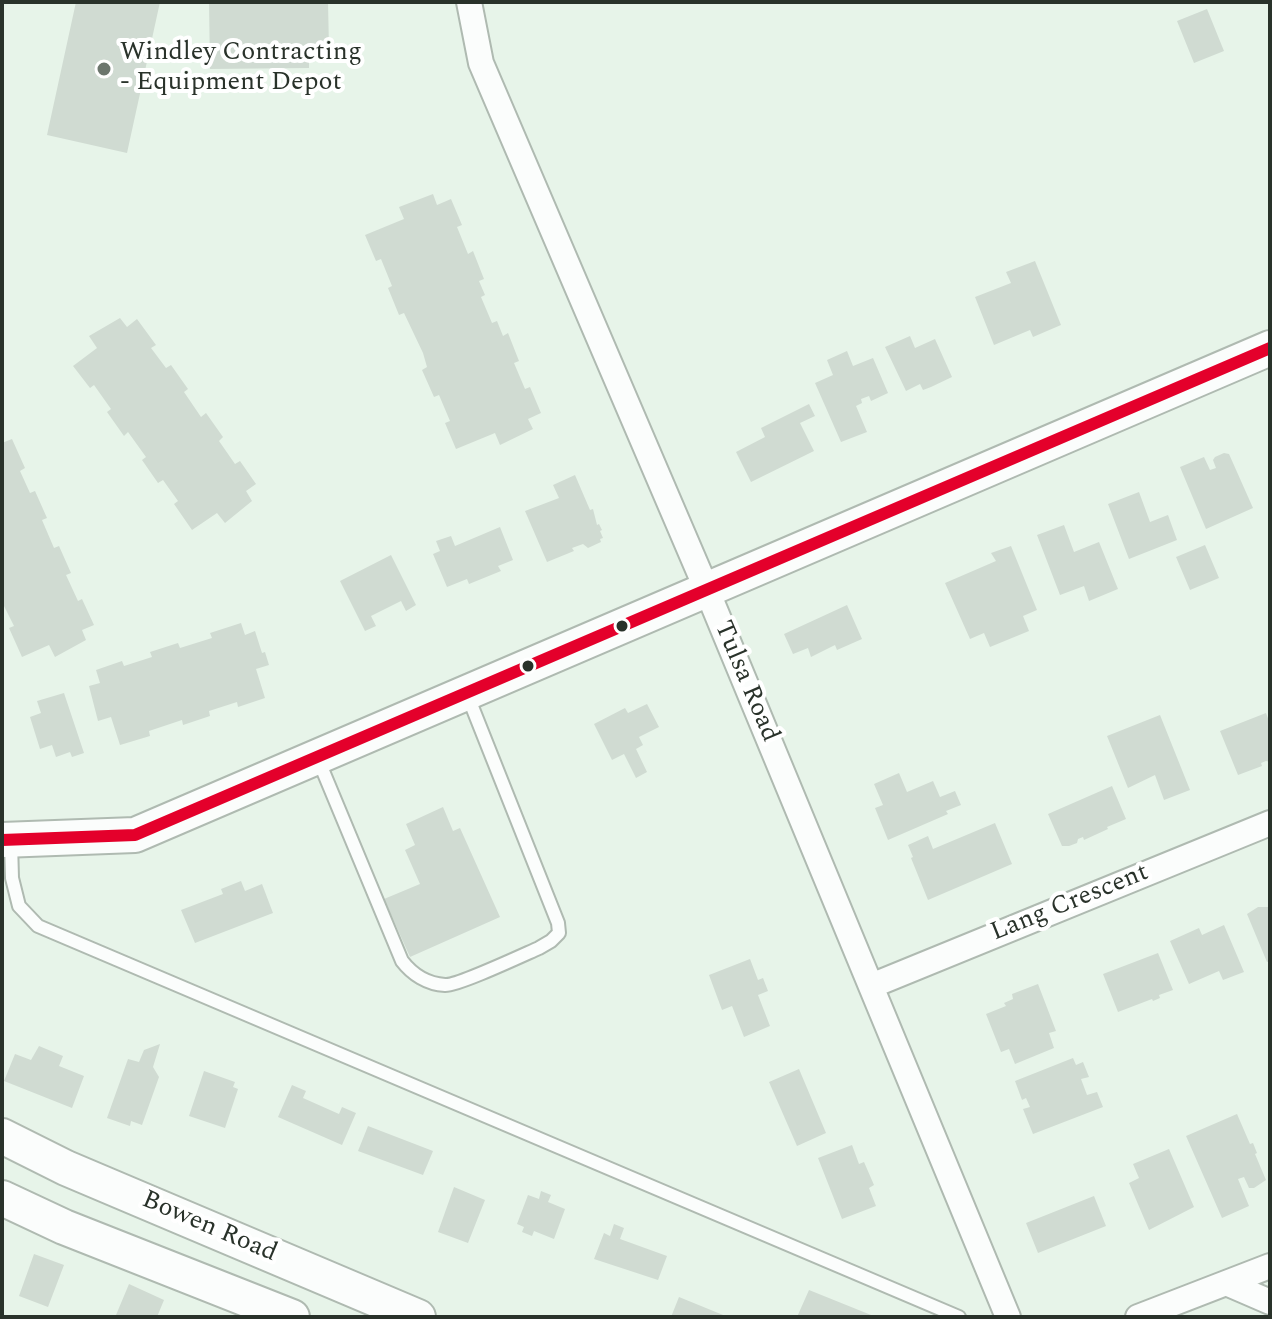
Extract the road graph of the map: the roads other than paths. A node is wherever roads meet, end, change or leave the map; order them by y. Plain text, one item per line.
1 (469, 2) edge
2 (1270, 348) edge
3 (706, 588) junction
4 (466, 692) junction
5 (317, 756) junction
6 (1270, 823) edge
7 (7, 839) edge
8 (871, 986) junction
9 (2, 1136) edge
10 (2, 1198) edge
11 (1270, 1266) edge
12 (1226, 1283) junction
13 (1270, 1302) edge
14 (292, 1317) edge
15 (418, 1317) edge
16 (959, 1317) edge
17 (1008, 1317) edge
18 (1138, 1317) edge

1 - 3 street, Tulsa Road
2 - 3 street
3 - 4 street
3 - 8 street, Tulsa Road
4 - 5 street
4 - 5 lane
5 - 7 street
6 - 8 street, Lang Crescent
7 - 16 lane
8 - 17 street, Tulsa Road
9 - 15 street, Bowen Road
10 - 14 street, Bowen Road
11 - 12 street
12 - 13 street
12 - 18 street

